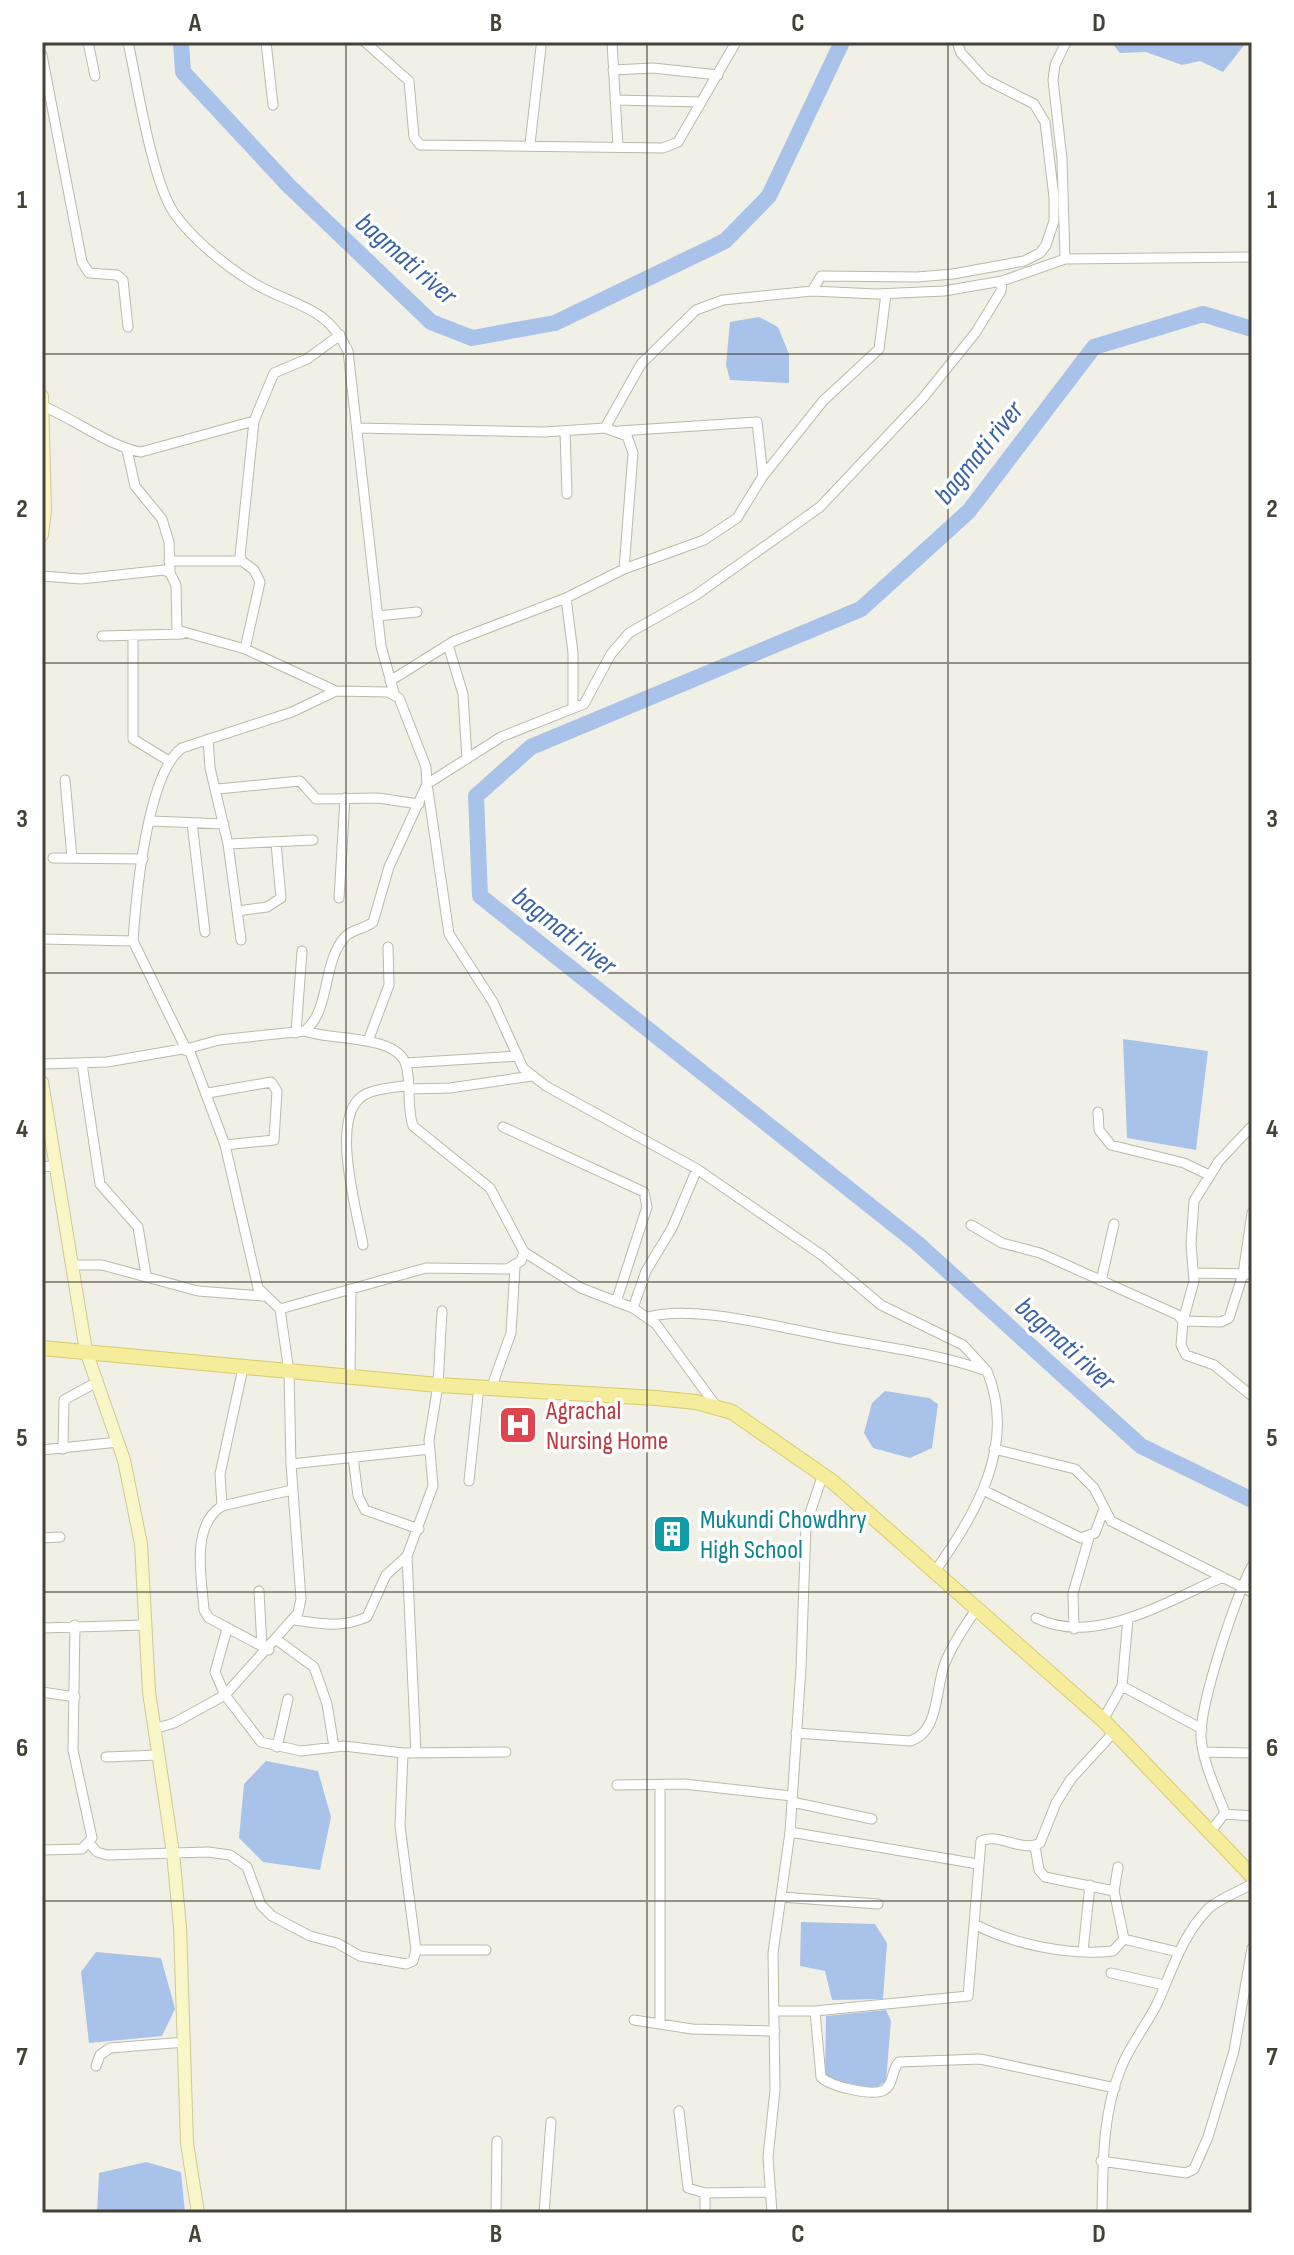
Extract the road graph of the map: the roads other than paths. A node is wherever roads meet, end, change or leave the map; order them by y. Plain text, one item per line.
1 (88, 42) edge
2 (128, 42) edge
3 (266, 42) edge
4 (365, 42) edge
5 (612, 42) edge
6 (736, 42) edge
7 (957, 42) edge
8 (1066, 42) edge
9 (541, 47) dead end
10 (42, 55) edge
11 (613, 70) junction
12 (718, 75) junction
13 (95, 76) dead end
14 (615, 100) junction
15 (700, 102) junction
16 (273, 105) dead end
17 (530, 144) junction
18 (618, 147) junction
19 (1252, 257) edge
20 (1065, 259) junction
21 (1002, 281) junction
22 (812, 291) junction
23 (886, 294) junction
24 (128, 327) dead end
25 (340, 335) junction
26 (42, 396) edge
27 (43, 406) edge
28 (254, 421) junction
29 (357, 428) junction
30 (605, 428) junction
31 (565, 431) junction
32 (619, 431) junction
33 (127, 450) junction
34 (763, 476) junction
35 (567, 494) dead end
36 (42, 535) edge
37 (169, 561) junction
38 (242, 561) junction
39 (624, 569) junction
40 (170, 573) junction
41 (42, 576) edge
42 (566, 598) junction
43 (417, 612) dead end
44 (377, 616) junction
45 (182, 634) junction
46 (133, 635) junction
47 (102, 636) dead end
48 (448, 645) junction
49 (245, 649) junction
50 (390, 681) junction
51 (336, 691) junction
52 (394, 693) junction
53 (573, 708) junction
54 (208, 739) junction
55 (467, 759) junction
56 (169, 761) junction
57 (65, 780) dead end
58 (427, 784) junction
59 (218, 789) junction
60 (345, 798) junction
61 (419, 804) junction
62 (151, 821) junction
63 (192, 823) junction
64 (224, 824) junction
65 (313, 840) dead end
66 (276, 843) junction
67 (228, 844) junction
68 (53, 858) dead end
69 (72, 858) junction
70 (143, 859) junction
71 (339, 898) dead end
72 (237, 911) junction
73 (205, 932) dead end
74 (42, 939) edge
75 (241, 940) dead end
76 (133, 941) junction
77 (388, 947) dead end
78 (302, 951) dead end
79 (300, 1032) junction
80 (368, 1041) junction
81 (186, 1049) junction
82 (518, 1056) junction
83 (406, 1063) junction
84 (42, 1064) edge
85 (82, 1064) junction
86 (532, 1076) junction
87 (42, 1082) edge
88 (409, 1087) junction
89 (208, 1093) junction
90 (1098, 1112) dead end
91 (1252, 1126) edge
92 (503, 1127) dead end
93 (1248, 1136) edge
94 (225, 1145) junction
95 (48, 1166) edge
96 (697, 1169) junction
97 (1209, 1175) junction
98 (1252, 1213) edge
99 (1114, 1224) dead end
100 (971, 1225) dead end
101 (363, 1245) dead end
102 (524, 1252) junction
103 (71, 1265) junction
104 (515, 1267) junction
105 (1194, 1273) junction
106 (1247, 1274) edge
107 (146, 1275) junction
108 (1101, 1281) junction
109 (351, 1290) junction
110 (263, 1296) junction
111 (616, 1302) junction
112 (633, 1308) junction
113 (280, 1309) junction
114 (442, 1311) dead end
115 (648, 1317) junction
116 (1183, 1321) junction
117 (42, 1348) edge
118 (86, 1351) junction
119 (243, 1368) junction
120 (987, 1371) junction
121 (289, 1372) junction
122 (350, 1378) junction
123 (97, 1382) junction
124 (438, 1385) junction
125 (486, 1386) junction
126 (1252, 1396) edge
127 (716, 1406) junction
128 (118, 1442) junction
129 (63, 1449) junction
130 (430, 1449) junction
131 (994, 1449) junction
132 (42, 1450) edge
133 (353, 1457) junction
134 (291, 1464) junction
135 (823, 1474) junction
136 (469, 1481) dead end
137 (292, 1490) junction
138 (985, 1491) junction
139 (222, 1506) junction
140 (1104, 1509) junction
141 (419, 1529) junction
142 (60, 1537) dead end
143 (42, 1538) edge
144 (1089, 1538) junction
145 (407, 1556) junction
146 (1252, 1566) edge
147 (935, 1571) junction
148 (1223, 1577) junction
149 (1246, 1586) edge
150 (259, 1591) dead end
151 (977, 1608) junction
152 (1036, 1618) dead end
153 (1128, 1618) junction
154 (295, 1620) junction
155 (75, 1625) junction
156 (145, 1625) junction
157 (42, 1628) edge
158 (227, 1629) junction
159 (1074, 1629) junction
160 (277, 1640) junction
161 (266, 1648) junction
162 (1122, 1686) junction
163 (42, 1692) edge
164 (225, 1695) junction
165 (75, 1697) junction
166 (288, 1699) dead end
167 (1103, 1720) junction
168 (154, 1729) junction
169 (1202, 1729) junction
170 (1114, 1732) junction
171 (796, 1733) junction
172 (277, 1747) junction
173 (334, 1747) junction
174 (506, 1752) dead end
175 (1203, 1752) junction
176 (403, 1753) junction
177 (416, 1753) junction
178 (1252, 1753) edge
179 (158, 1755) junction
180 (106, 1757) dead end
181 (617, 1785) dead end
182 (660, 1785) junction
183 (792, 1799) junction
184 (1224, 1814) junction
185 (1252, 1816) edge
186 (872, 1819) dead end
187 (790, 1832) junction
188 (1210, 1832) junction
189 (90, 1844) junction
190 (1035, 1846) junction
191 (42, 1850) edge
192 (173, 1853) junction
193 (978, 1864) junction
194 (1118, 1867) dead end
195 (1252, 1876) edge
196 (1252, 1884) edge
197 (1090, 1885) junction
198 (1114, 1891) junction
199 (781, 1897) junction
200 (878, 1904) dead end
201 (974, 1924) junction
202 (1124, 1939) junction
203 (1252, 1948) edge
204 (416, 1950) junction
205 (486, 1950) dead end
206 (1083, 1951) junction
207 (1178, 1952) junction
208 (1111, 1973) dead end
209 (1164, 1985) junction
210 (776, 2011) junction
211 (815, 2011) junction
212 (634, 2020) dead end
213 (660, 2022) junction
214 (775, 2031) junction
215 (185, 2042) junction
216 (96, 2066) dead end
217 (1115, 2088) junction
218 (679, 2111) dead end
219 (551, 2122) dead end
220 (497, 2141) dead end
221 (1101, 2161) junction
222 (771, 2192) junction
223 (705, 2193) junction
224 (198, 2213) edge
225 (496, 2213) edge
226 (544, 2213) edge
227 (705, 2213) edge
228 (772, 2213) edge
229 (1102, 2213) edge

1 - 13 street
2 - 25 street
3 - 16 street
4 - 17 street
5 - 11 street
6 - 12 street
7 - 22 street
8 - 20 street
9 - 17 street
10 - 24 street
11 - 12 street
11 - 14 street
12 - 15 street
14 - 15 street
14 - 18 street
15 - 18 street
17 - 18 street
19 - 20 street
20 - 21 street
21 - 23 street
21 - 53 street
22 - 23 street
22 - 30 street
23 - 34 street
25 - 28 street
25 - 29 street
26 - 27 street
27 - 33 street
27 - 36 street
28 - 33 street
28 - 38 street
29 - 31 street
29 - 44 street
30 - 31 street
30 - 32 street
31 - 35 street
32 - 34 street
32 - 39 street
33 - 37 street
34 - 39 street
37 - 38 street
37 - 40 street
38 - 49 street
39 - 42 street
40 - 41 street
40 - 45 street
42 - 48 street
42 - 53 street
43 - 44 street
44 - 50 street
45 - 46 street
45 - 49 street
46 - 47 street
46 - 56 street
48 - 50 street
48 - 55 street
49 - 51 street
50 - 52 street
51 - 52 street
51 - 54 street
52 - 58 street
53 - 55 street
54 - 56 street
54 - 59 street
55 - 58 street
56 - 62 street
57 - 69 street
58 - 61 street
58 - 82 street
59 - 60 street
59 - 64 street
60 - 61 street
60 - 71 street
61 - 79 street
62 - 63 street
62 - 70 street
63 - 64 street
63 - 73 street
64 - 67 street
65 - 66 street
66 - 67 street
66 - 72 street
67 - 72 street
68 - 69 street
69 - 70 street
70 - 76 street
72 - 75 street
74 - 76 street
76 - 81 street
77 - 80 street
78 - 79 street
79 - 80 street
79 - 81 street
80 - 83 street
81 - 85 street
81 - 89 street
82 - 83 street
82 - 86 street
83 - 88 street
84 - 85 street
85 - 107 street
86 - 88 street
86 - 96 street
87 - 95 street
88 - 101 street
88 - 102 street
89 - 94 street
89 - 94 street
90 - 97 street
91 - 93 street
92 - 111 street
93 - 97 street
94 - 110 street
95 - 103 street
96 - 112 street
96 - 120 street
97 - 105 street
98 - 106 street
99 - 108 street
100 - 108 street
102 - 104 street
102 - 111 street
103 - 107 street
103 - 118 street
104 - 109 street
104 - 125 street
105 - 106 street
105 - 116 street
106 - 116 street
107 - 110 street
108 - 116 street
109 - 113 street
109 - 122 street
110 - 113 street
111 - 112 street
112 - 115 street
113 - 121 street
114 - 124 street
115 - 120 street
115 - 127 street
116 - 126 street
117 - 118 main road
118 - 119 main road
118 - 123 street
119 - 121 main road
119 - 139 street
120 - 131 street
121 - 122 main road
121 - 134 street
122 - 124 main road
123 - 128 street
123 - 129 street
124 - 125 main road
124 - 130 street
125 - 127 main road
125 - 136 street
127 - 135 main road
128 - 129 street
128 - 156 street
129 - 132 street
130 - 133 street
130 - 141 street
131 - 138 street
131 - 140 street
133 - 134 street
133 - 141 street
134 - 137 street
135 - 147 main road
135 - 171 street
137 - 139 street
137 - 154 street
138 - 144 street
138 - 147 street
139 - 158 street
140 - 144 street
140 - 148 street
141 - 145 street
142 - 143 street
144 - 159 street
145 - 154 street
145 - 177 street
146 - 149 street
147 - 151 main road
148 - 149 street
148 - 153 street
149 - 169 street
150 - 161 street
151 - 167 main road
151 - 171 street
152 - 159 street
153 - 159 street
153 - 162 street
154 - 160 street
155 - 156 street
155 - 157 street
155 - 165 street
156 - 168 street
158 - 161 street
158 - 164 street
160 - 161 street
160 - 173 street
161 - 164 street
162 - 167 street
162 - 169 street
163 - 165 street
164 - 168 street
164 - 172 street
165 - 189 street
166 - 172 street
167 - 170 main road
168 - 179 street
169 - 175 street
170 - 188 main road
170 - 190 street
171 - 183 street
172 - 173 street
173 - 176 street
174 - 177 street
175 - 178 street
175 - 184 street
176 - 177 street
176 - 204 street
179 - 180 street
179 - 192 street
181 - 182 street
182 - 183 street
182 - 213 street
183 - 186 street
183 - 187 street
184 - 185 street
184 - 188 street
187 - 193 street
187 - 199 street
188 - 195 main road
189 - 191 street
189 - 192 street
190 - 193 street
190 - 197 street
192 - 204 street
192 - 215 street
193 - 201 street
194 - 198 street
196 - 207 street
197 - 198 street
197 - 206 street
198 - 202 street
199 - 200 street
199 - 210 street
201 - 206 street
201 - 211 street
202 - 206 street
202 - 207 street
203 - 221 street
204 - 205 street
207 - 209 street
208 - 209 street
209 - 217 street
210 - 211 street
210 - 214 street
211 - 217 street
212 - 213 street
213 - 214 street
214 - 222 street
215 - 216 street
215 - 224 street
217 - 221 street
218 - 223 street
219 - 226 street
220 - 225 street
221 - 229 street
222 - 223 street
222 - 228 street
223 - 227 street

